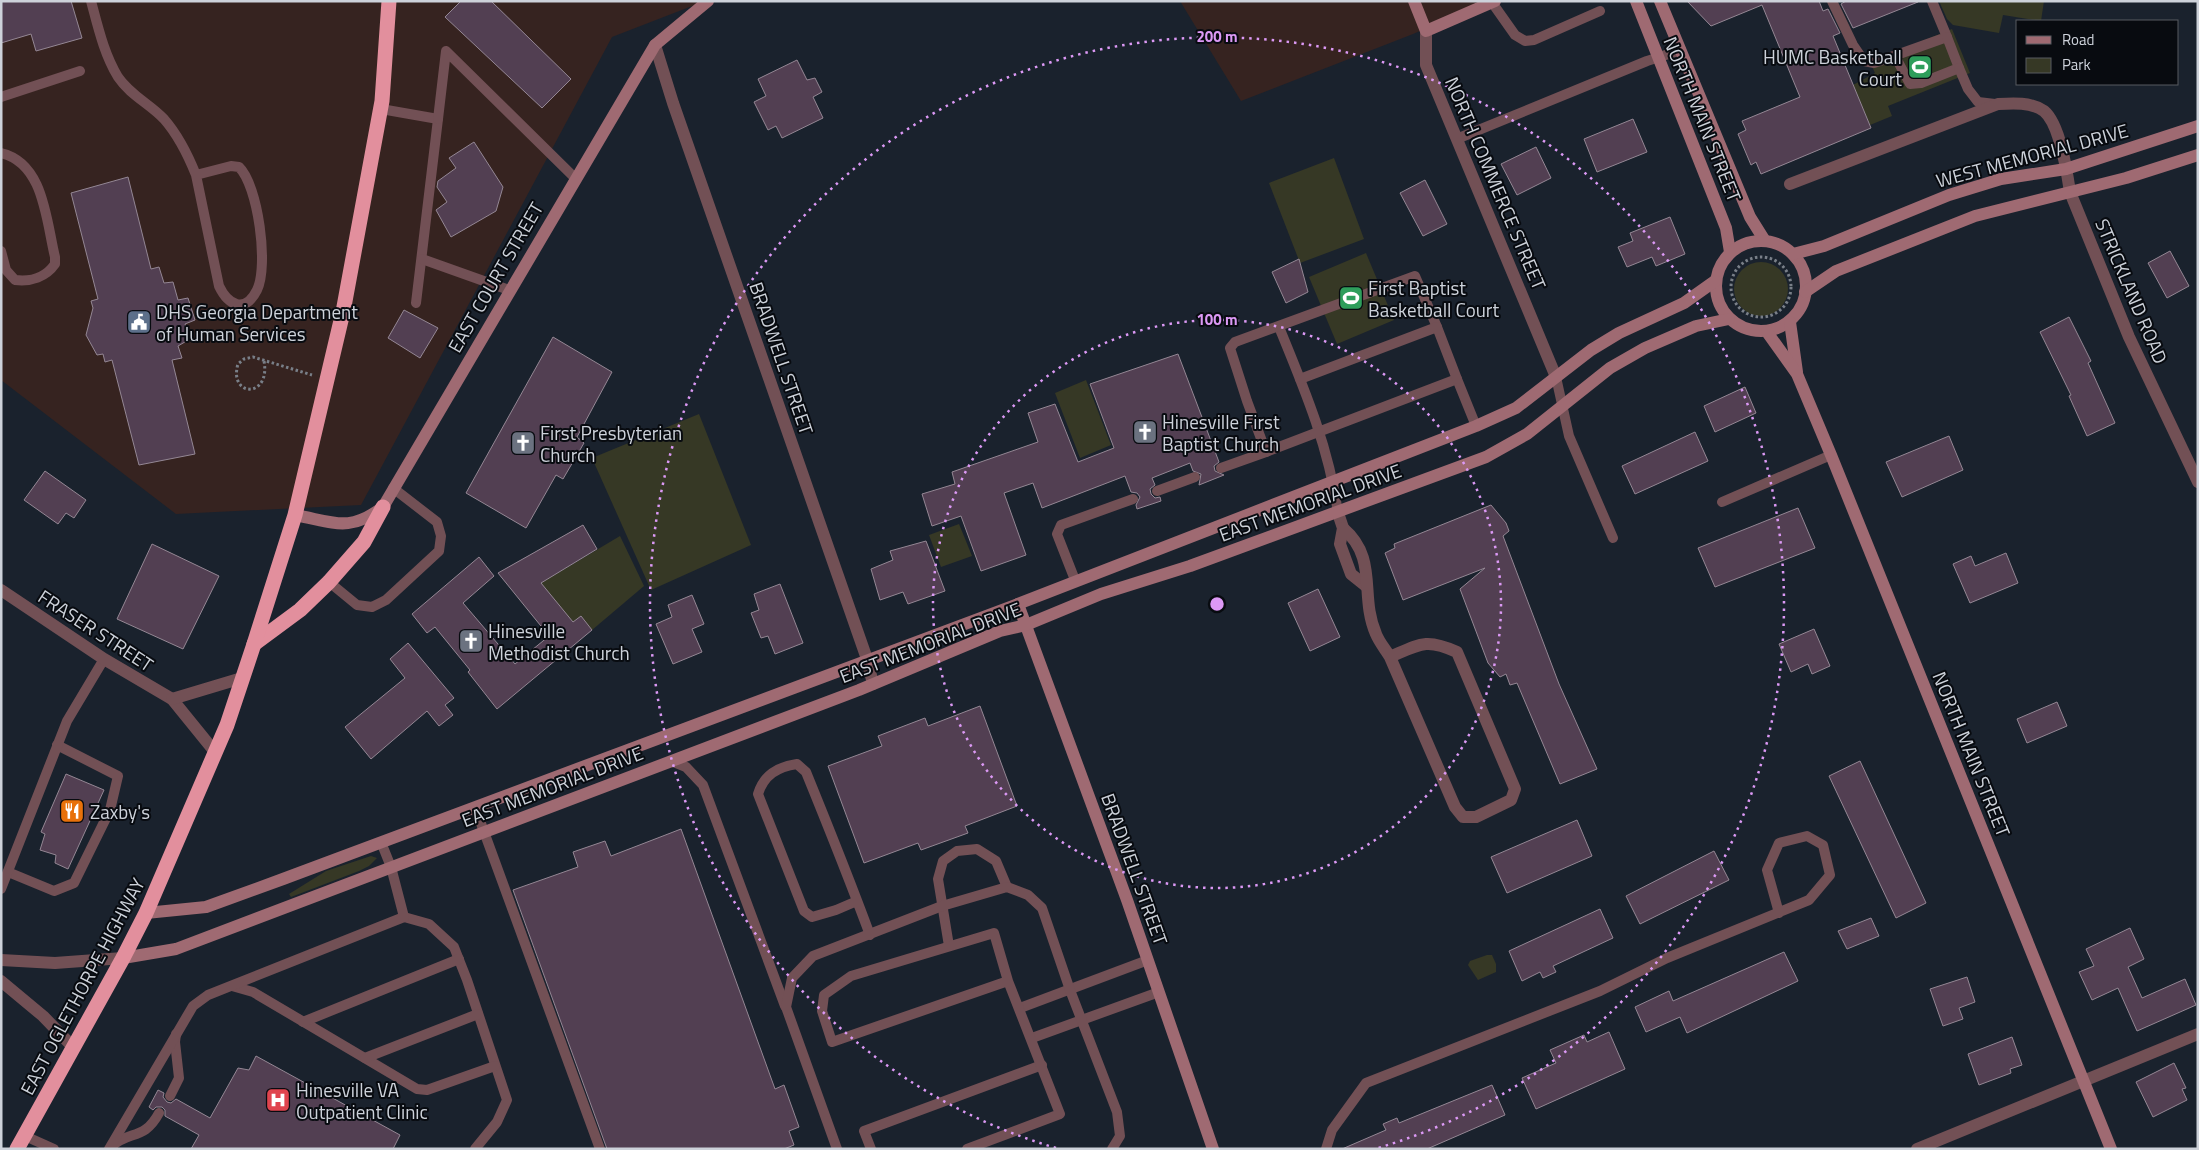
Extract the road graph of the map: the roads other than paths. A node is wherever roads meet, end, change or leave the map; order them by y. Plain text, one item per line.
1 (92, 1) edge
2 (389, 1) edge
3 (708, 1) edge
4 (1414, 1) edge
5 (1636, 1) edge
6 (1660, 1) edge
7 (1832, 1) edge
8 (1932, 1) edge
9 (1492, 2) edge
10 (1600, 11) dead end
11 (1426, 31) junction
12 (1947, 37) junction
13 (656, 45) junction
14 (1681, 50) junction
15 (1896, 56) junction
16 (1659, 57) junction
17 (1959, 68) junction
18 (80, 71) dead end
19 (1, 97) edge
20 (1998, 104) junction
21 (381, 109) junction
22 (438, 119) junction
23 (2198, 126) edge
24 (1459, 138) junction
25 (1, 153) edge
26 (2198, 155) edge
27 (2066, 169) junction
28 (196, 175) junction
29 (575, 178) junction
30 (1790, 184) dead end
31 (2070, 192) junction
32 (1764, 241) junction
33 (1, 251) edge
34 (1730, 252) junction
35 (1793, 254) junction
36 (422, 259) junction
37 (1715, 281) junction
38 (509, 290) junction
39 (1805, 292) junction
40 (416, 303) dead end
41 (1729, 319) junction
42 (1790, 322) junction
43 (1279, 327) junction
44 (1437, 327) junction
45 (1767, 332) junction
46 (1797, 374) junction
47 (1556, 377) junction
48 (1300, 379) junction
49 (1457, 379) junction
50 (1562, 405) junction
51 (1476, 426) junction
52 (1320, 432) junction
53 (1266, 452) junction
54 (1831, 455) junction
55 (1221, 468) dead end
56 (1195, 477) dead end
57 (1334, 480) junction
58 (2198, 482) edge
59 (393, 488) junction
60 (1157, 491) dead end
61 (1133, 499) dead end
62 (1722, 502) dead end
63 (383, 507) junction
64 (1338, 513) junction
65 (295, 515) junction
66 (1343, 528) junction
67 (1612, 538) dead end
68 (1075, 580) junction
69 (329, 582) junction
70 (1366, 586) junction
71 (1, 590) edge
72 (1018, 604) junction
73 (1026, 625) junction
74 (254, 644) junction
75 (1390, 657) junction
76 (104, 659) junction
77 (867, 660) junction
78 (242, 678) junction
79 (873, 684) junction
80 (172, 700) junction
81 (57, 746) junction
82 (215, 752) junction
83 (671, 761) junction
84 (475, 807) junction
85 (485, 831) junction
86 (381, 842) junction
87 (391, 867) junction
88 (8, 872) junction
89 (1007, 887) junction
90 (1, 889) edge
91 (857, 901) junction
92 (942, 906) junction
93 (146, 913) junction
94 (1779, 913) junction
95 (404, 918) junction
96 (870, 936) junction
97 (949, 946) junction
98 (124, 958) junction
99 (1, 960) edge
100 (459, 960) junction
101 (1148, 960) junction
102 (1, 980) edge
103 (1008, 981) junction
104 (231, 986) junction
105 (1070, 990) junction
106 (1159, 992) junction
107 (786, 1007) junction
108 (1020, 1008) junction
109 (478, 1014) junction
110 (1082, 1020) junction
111 (303, 1022) junction
112 (176, 1033) junction
113 (2198, 1034) edge
114 (1032, 1038) junction
115 (73, 1046) junction
116 (365, 1058) junction
117 (1042, 1064) junction
118 (495, 1066) junction
119 (2083, 1080) junction
120 (170, 1096) dead end
121 (159, 1113) dead end
122 (21, 1142) edge
123 (54, 1149) edge
124 (109, 1149) edge
125 (475, 1149) edge
126 (600, 1149) edge
127 (837, 1149) edge
128 (871, 1149) edge
129 (967, 1149) edge
130 (1112, 1149) edge
131 (1213, 1149) edge
132 (1326, 1149) edge
133 (1917, 1149) edge
134 (2111, 1149) edge

1 - 28 lane
2 - 21 highway, EAST OGLETHORPE HIGHWAY
3 - 13 main road, EAST COURT STREET
4 - 11 main road, NORTH COMMERCE STREET
5 - 16 main road, NORTH MAIN STREET
6 - 14 main road, NORTH MAIN STREET
7 - 15 lane
8 - 12 lane
9 - 10 lane
9 - 11 main road
11 - 24 street, NORTH COMMERCE STREET
12 - 15 lane
12 - 17 lane
13 - 29 main road, EAST COURT STREET
13 - 77 street, BRADWELL STREET
14 - 16 lane
14 - 32 main road, NORTH MAIN STREET
15 - 17 lane
16 - 24 lane
16 - 34 main road, NORTH MAIN STREET
17 - 20 lane
18 - 19 lane
20 - 27 street, STRICKLAND ROAD
20 - 30 street
21 - 22 lane
21 - 65 highway, EAST OGLETHORPE HIGHWAY
22 - 29 lane
22 - 36 lane
23 - 27 main road, WEST MEMORIAL DRIVE
24 - 47 street, NORTH COMMERCE STREET
25 - 33 lane
26 - 31 main road
27 - 31 street, STRICKLAND ROAD
27 - 35 main road, WEST MEMORIAL DRIVE
28 - 28 lane
29 - 38 main road, EAST COURT STREET
31 - 39 main road
31 - 58 street, STRICKLAND ROAD
32 - 34 main road
32 - 35 main road
34 - 37 main road
35 - 39 main road
36 - 38 lane
36 - 40 lane
37 - 41 main road
37 - 47 main road, EAST MEMORIAL DRIVE
38 - 59 main road, EAST COURT STREET
39 - 42 main road
41 - 45 main road
41 - 50 main road, EAST MEMORIAL DRIVE
42 - 45 main road
42 - 46 main road, NORTH MAIN STREET
43 - 44 lane
43 - 48 lane
43 - 53 lane
44 - 48 lane
44 - 49 lane
45 - 46 main road, NORTH MAIN STREET
46 - 54 main road, NORTH MAIN STREET
47 - 50 lane
47 - 51 main road, EAST MEMORIAL DRIVE
48 - 52 lane
49 - 51 lane
49 - 52 lane
50 - 64 main road, EAST MEMORIAL DRIVE
50 - 67 lane
51 - 57 main road, EAST MEMORIAL DRIVE
52 - 53 lane
52 - 57 lane
53 - 55 lane
54 - 62 lane
54 - 119 main road, NORTH MAIN STREET
56 - 60 lane
57 - 64 lane
57 - 68 main road, EAST MEMORIAL DRIVE
59 - 63 main road, EAST COURT STREET
59 - 69 lane
61 - 68 lane
63 - 65 main road, EAST COURT STREET
63 - 69 highway
64 - 66 street
64 - 73 main road, EAST MEMORIAL DRIVE
65 - 74 highway, EAST OGLETHORPE HIGHWAY
66 - 70 street
66 - 70 street
68 - 72 main road, EAST MEMORIAL DRIVE
69 - 74 highway
70 - 75 street
71 - 76 street, FRASER STREET
72 - 73 main road, BRADWELL STREET
72 - 77 main road, EAST MEMORIAL DRIVE
73 - 79 main road, EAST MEMORIAL DRIVE
73 - 101 main road, BRADWELL STREET
74 - 78 highway, EAST OGLETHORPE HIGHWAY
75 - 75 street
76 - 80 street, FRASER STREET
76 - 81 lane
77 - 79 street, BRADWELL STREET
77 - 84 main road, EAST MEMORIAL DRIVE
78 - 80 street
78 - 82 highway, EAST OGLETHORPE HIGHWAY
79 - 83 main road, EAST MEMORIAL DRIVE
80 - 82 street, FRASER STREET
81 - 88 lane
81 - 88 lane
82 - 93 highway, EAST OGLETHORPE HIGHWAY
83 - 85 main road, EAST MEMORIAL DRIVE
83 - 107 lane
84 - 85 lane
84 - 86 main road, EAST MEMORIAL DRIVE
85 - 87 main road, EAST MEMORIAL DRIVE
85 - 126 lane
86 - 87 lane
86 - 93 main road, EAST MEMORIAL DRIVE
87 - 95 lane
87 - 98 main road, EAST MEMORIAL DRIVE
88 - 90 lane
89 - 92 lane
89 - 92 lane
89 - 105 lane
91 - 91 lane
91 - 96 lane
92 - 96 lane
92 - 97 lane
93 - 98 highway, EAST OGLETHORPE HIGHWAY
94 - 94 lane
94 - 132 lane
95 - 100 lane
95 - 104 lane
96 - 107 lane
97 - 103 lane
97 - 103 lane
98 - 99 street
98 - 115 highway, EAST OGLETHORPE HIGHWAY
100 - 109 lane
100 - 111 lane
101 - 105 lane
101 - 106 main road, BRADWELL STREET
102 - 115 street
103 - 108 lane
104 - 111 lane
104 - 112 lane
105 - 108 lane
105 - 110 lane
106 - 110 lane
106 - 131 main road, BRADWELL STREET
107 - 127 lane
108 - 114 lane
109 - 116 lane
109 - 118 lane
110 - 114 lane
110 - 130 lane
111 - 116 lane
112 - 120 lane
112 - 124 lane
113 - 119 street
114 - 117 lane
115 - 122 highway, EAST OGLETHORPE HIGHWAY
116 - 118 lane
117 - 128 lane
117 - 129 lane
118 - 125 lane
119 - 133 street
119 - 134 main road, NORTH MAIN STREET
121 - 124 lane
122 - 123 lane

